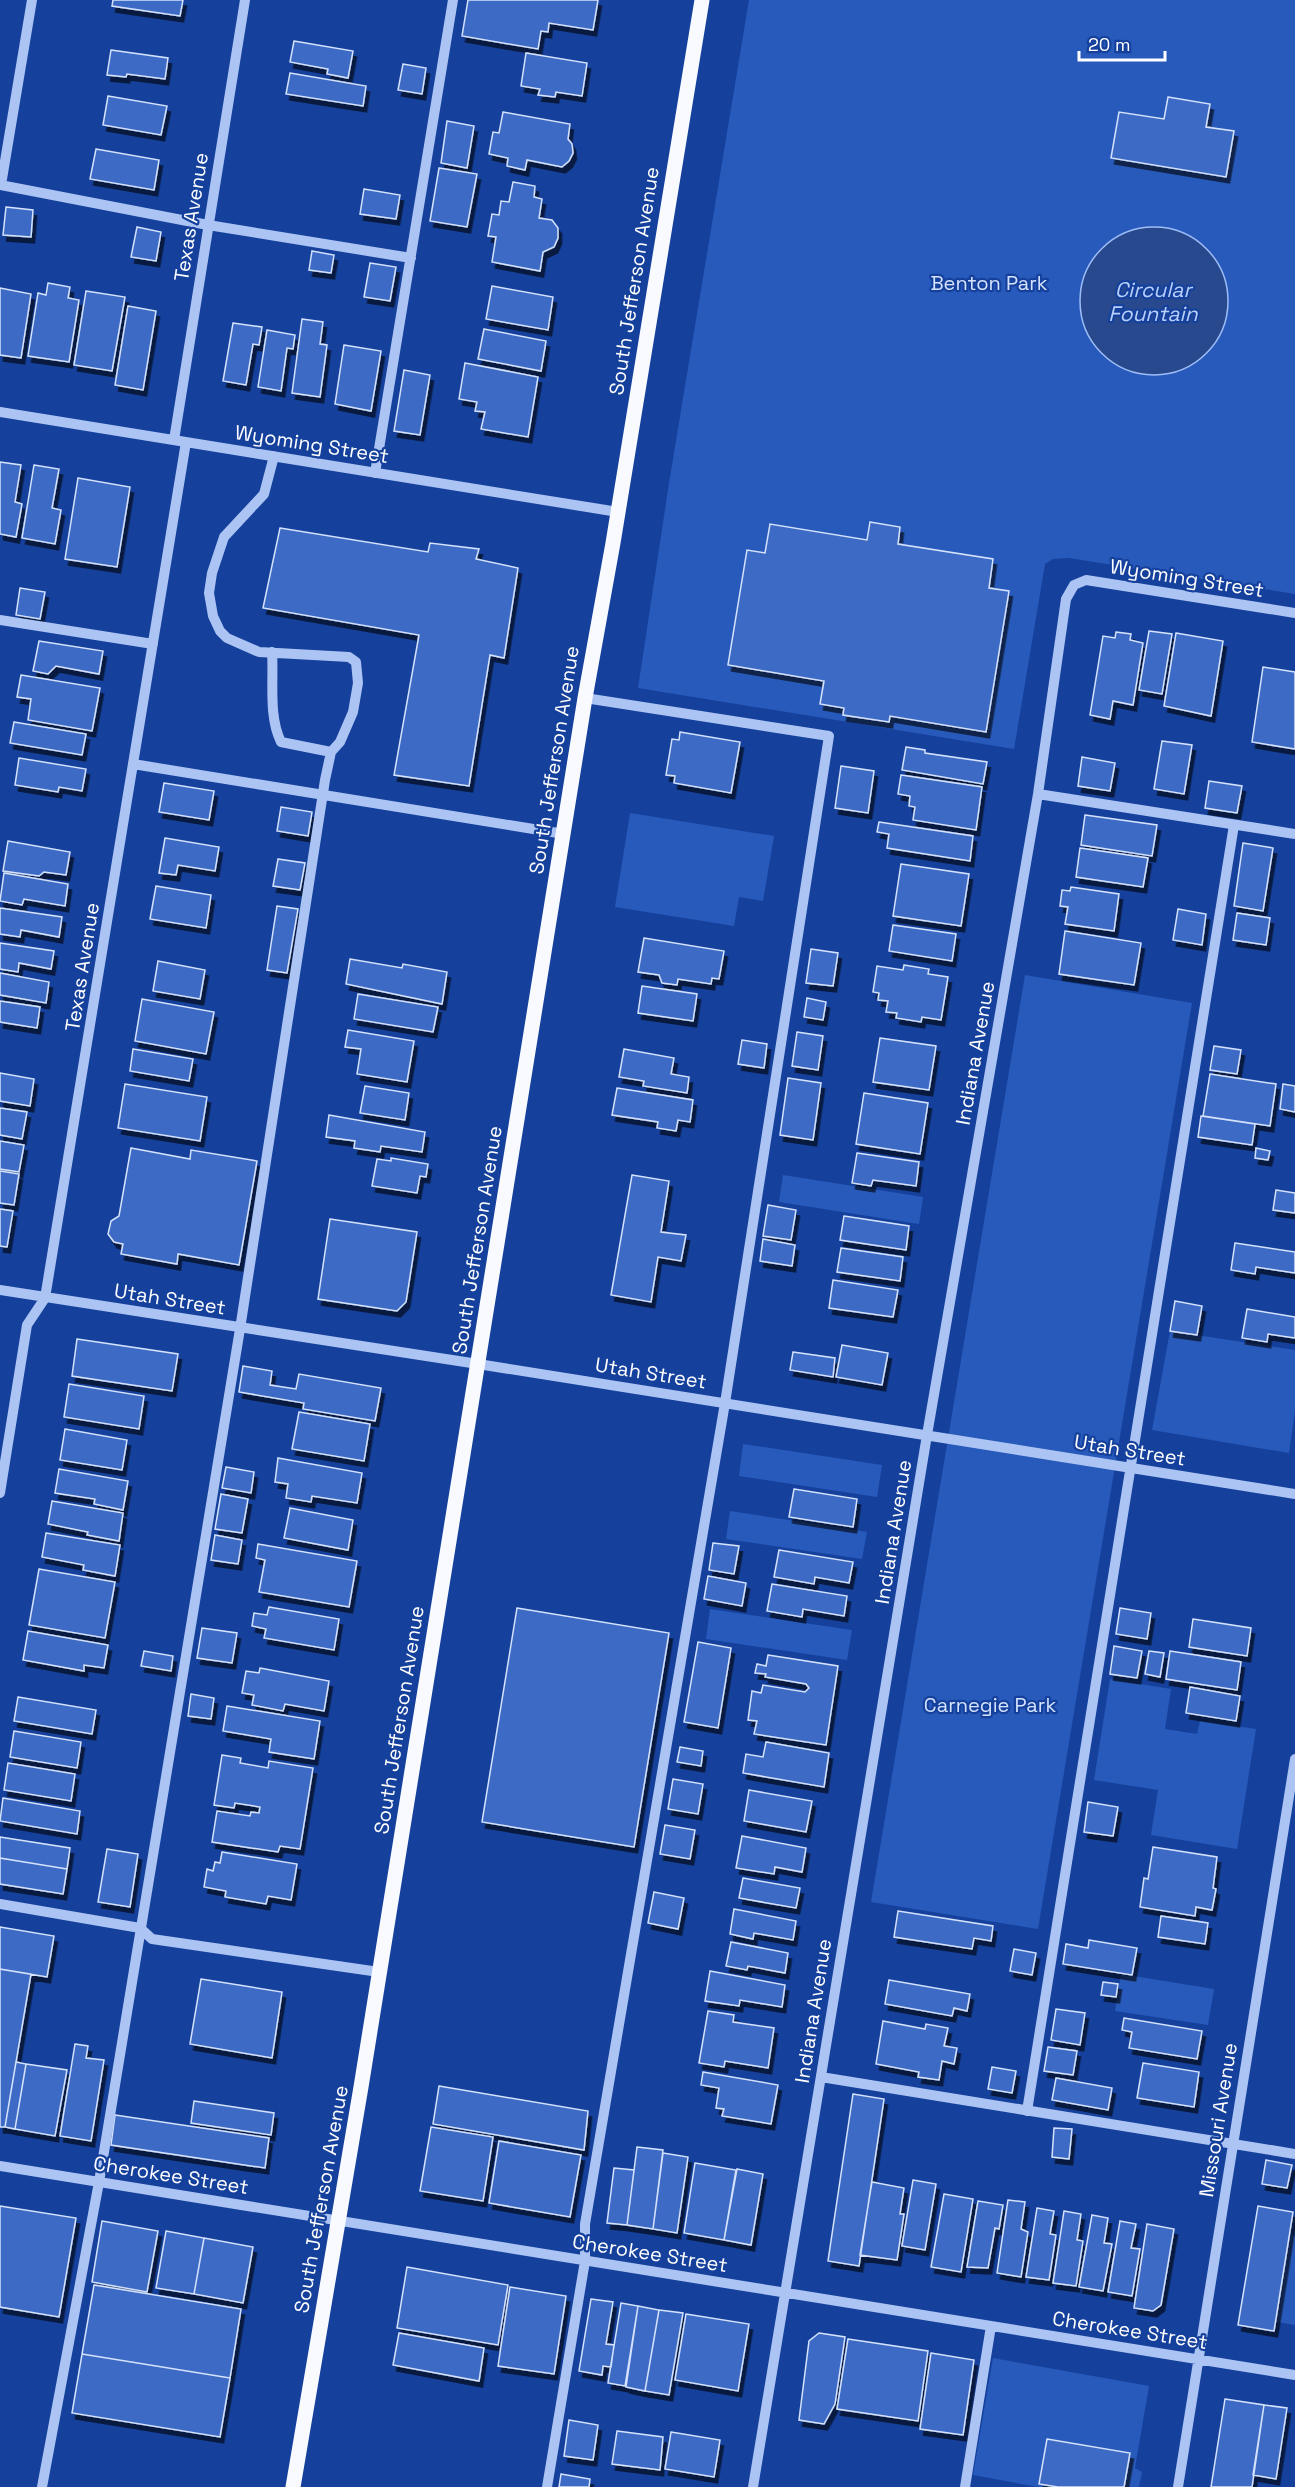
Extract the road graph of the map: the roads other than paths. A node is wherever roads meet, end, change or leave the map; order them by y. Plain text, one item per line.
1 (32, 0) edge
2 (245, 0) edge
3 (453, 0) edge
4 (702, 0) edge
5 (1, 185) edge
6 (208, 225) junction
7 (411, 258) junction
8 (0, 412) edge
9 (174, 440) junction
10 (186, 442) junction
11 (274, 456) junction
12 (375, 473) junction
13 (618, 512) junction
14 (1074, 585) joint
15 (1295, 613) edge
16 (0, 620) edge
17 (153, 644) junction
18 (272, 652) junction
19 (585, 698) junction
20 (331, 752) junction
21 (133, 764) junction
22 (1038, 794) junction
23 (323, 796) junction
24 (1234, 825) junction
25 (564, 834) junction
26 (1295, 834) edge
27 (0, 1290) edge
28 (45, 1298) junction
29 (240, 1329) junction
30 (478, 1364) junction
31 (725, 1403) junction
32 (927, 1435) junction
33 (1130, 1468) junction
34 (0, 1493) edge
35 (1295, 1494) edge
36 (1295, 1759) edge
37 (0, 1904) edge
38 (140, 1928) junction
39 (379, 1972) junction
40 (821, 2077) junction
41 (1027, 2111) junction
42 (1233, 2144) junction
43 (1295, 2154) edge
44 (0, 2166) edge
45 (99, 2182) junction
46 (338, 2220) junction
47 (585, 2261) junction
48 (785, 2293) junction
49 (992, 2326) junction
50 (1198, 2360) junction
51 (1295, 2375) edge
52 (42, 2487) edge
53 (293, 2487) edge
54 (547, 2487) edge
55 (753, 2487) edge
56 (965, 2487) edge
57 (1178, 2487) edge

1 - 5 street
2 - 6 street, Texas Avenue
3 - 7 street
4 - 13 main road, South Jefferson Avenue
5 - 6 street
6 - 7 street
6 - 9 street, Texas Avenue
7 - 12 street
8 - 9 street, Wyoming Street
9 - 10 street, Wyoming Street
10 - 11 street, Wyoming Street
10 - 17 street, Texas Avenue
11 - 12 street, Wyoming Street
11 - 18 street
12 - 13 street, Wyoming Street
13 - 19 main road, South Jefferson Avenue
14 - 15 street, Wyoming Street
14 - 22 street, Indiana Avenue
16 - 17 street
17 - 21 street, Texas Avenue
18 - 20 street
18 - 20 street
19 - 25 main road, South Jefferson Avenue
19 - 31 street
20 - 23 street
21 - 23 street
21 - 28 street, Texas Avenue
22 - 24 street
22 - 32 street, Indiana Avenue
23 - 25 street
23 - 29 street
24 - 26 street
24 - 33 street
25 - 30 main road, South Jefferson Avenue
27 - 28 street, Utah Street
28 - 29 street, Utah Street
28 - 34 street, Texas Avenue
29 - 30 street, Utah Street
29 - 38 street
30 - 31 street, Utah Street
30 - 39 main road, South Jefferson Avenue
31 - 32 street, Utah Street
31 - 47 street
32 - 33 street, Utah Street
32 - 40 street, Indiana Avenue
33 - 35 street, Utah Street
33 - 41 street
36 - 42 street, Missouri Avenue
37 - 38 street
38 - 39 street
38 - 45 street
39 - 46 main road, South Jefferson Avenue
40 - 41 street
40 - 48 street, Indiana Avenue
41 - 42 street
42 - 43 street
42 - 50 street, Missouri Avenue
44 - 45 street, Cherokee Street
45 - 46 street, Cherokee Street
45 - 52 street
46 - 47 street, Cherokee Street
46 - 53 main road, South Jefferson Avenue
47 - 48 street, Cherokee Street
47 - 54 street
48 - 49 street, Cherokee Street
48 - 55 street, Indiana Avenue
49 - 50 street, Cherokee Street
49 - 56 street
50 - 51 street, Cherokee Street
50 - 57 street, Missouri Avenue

